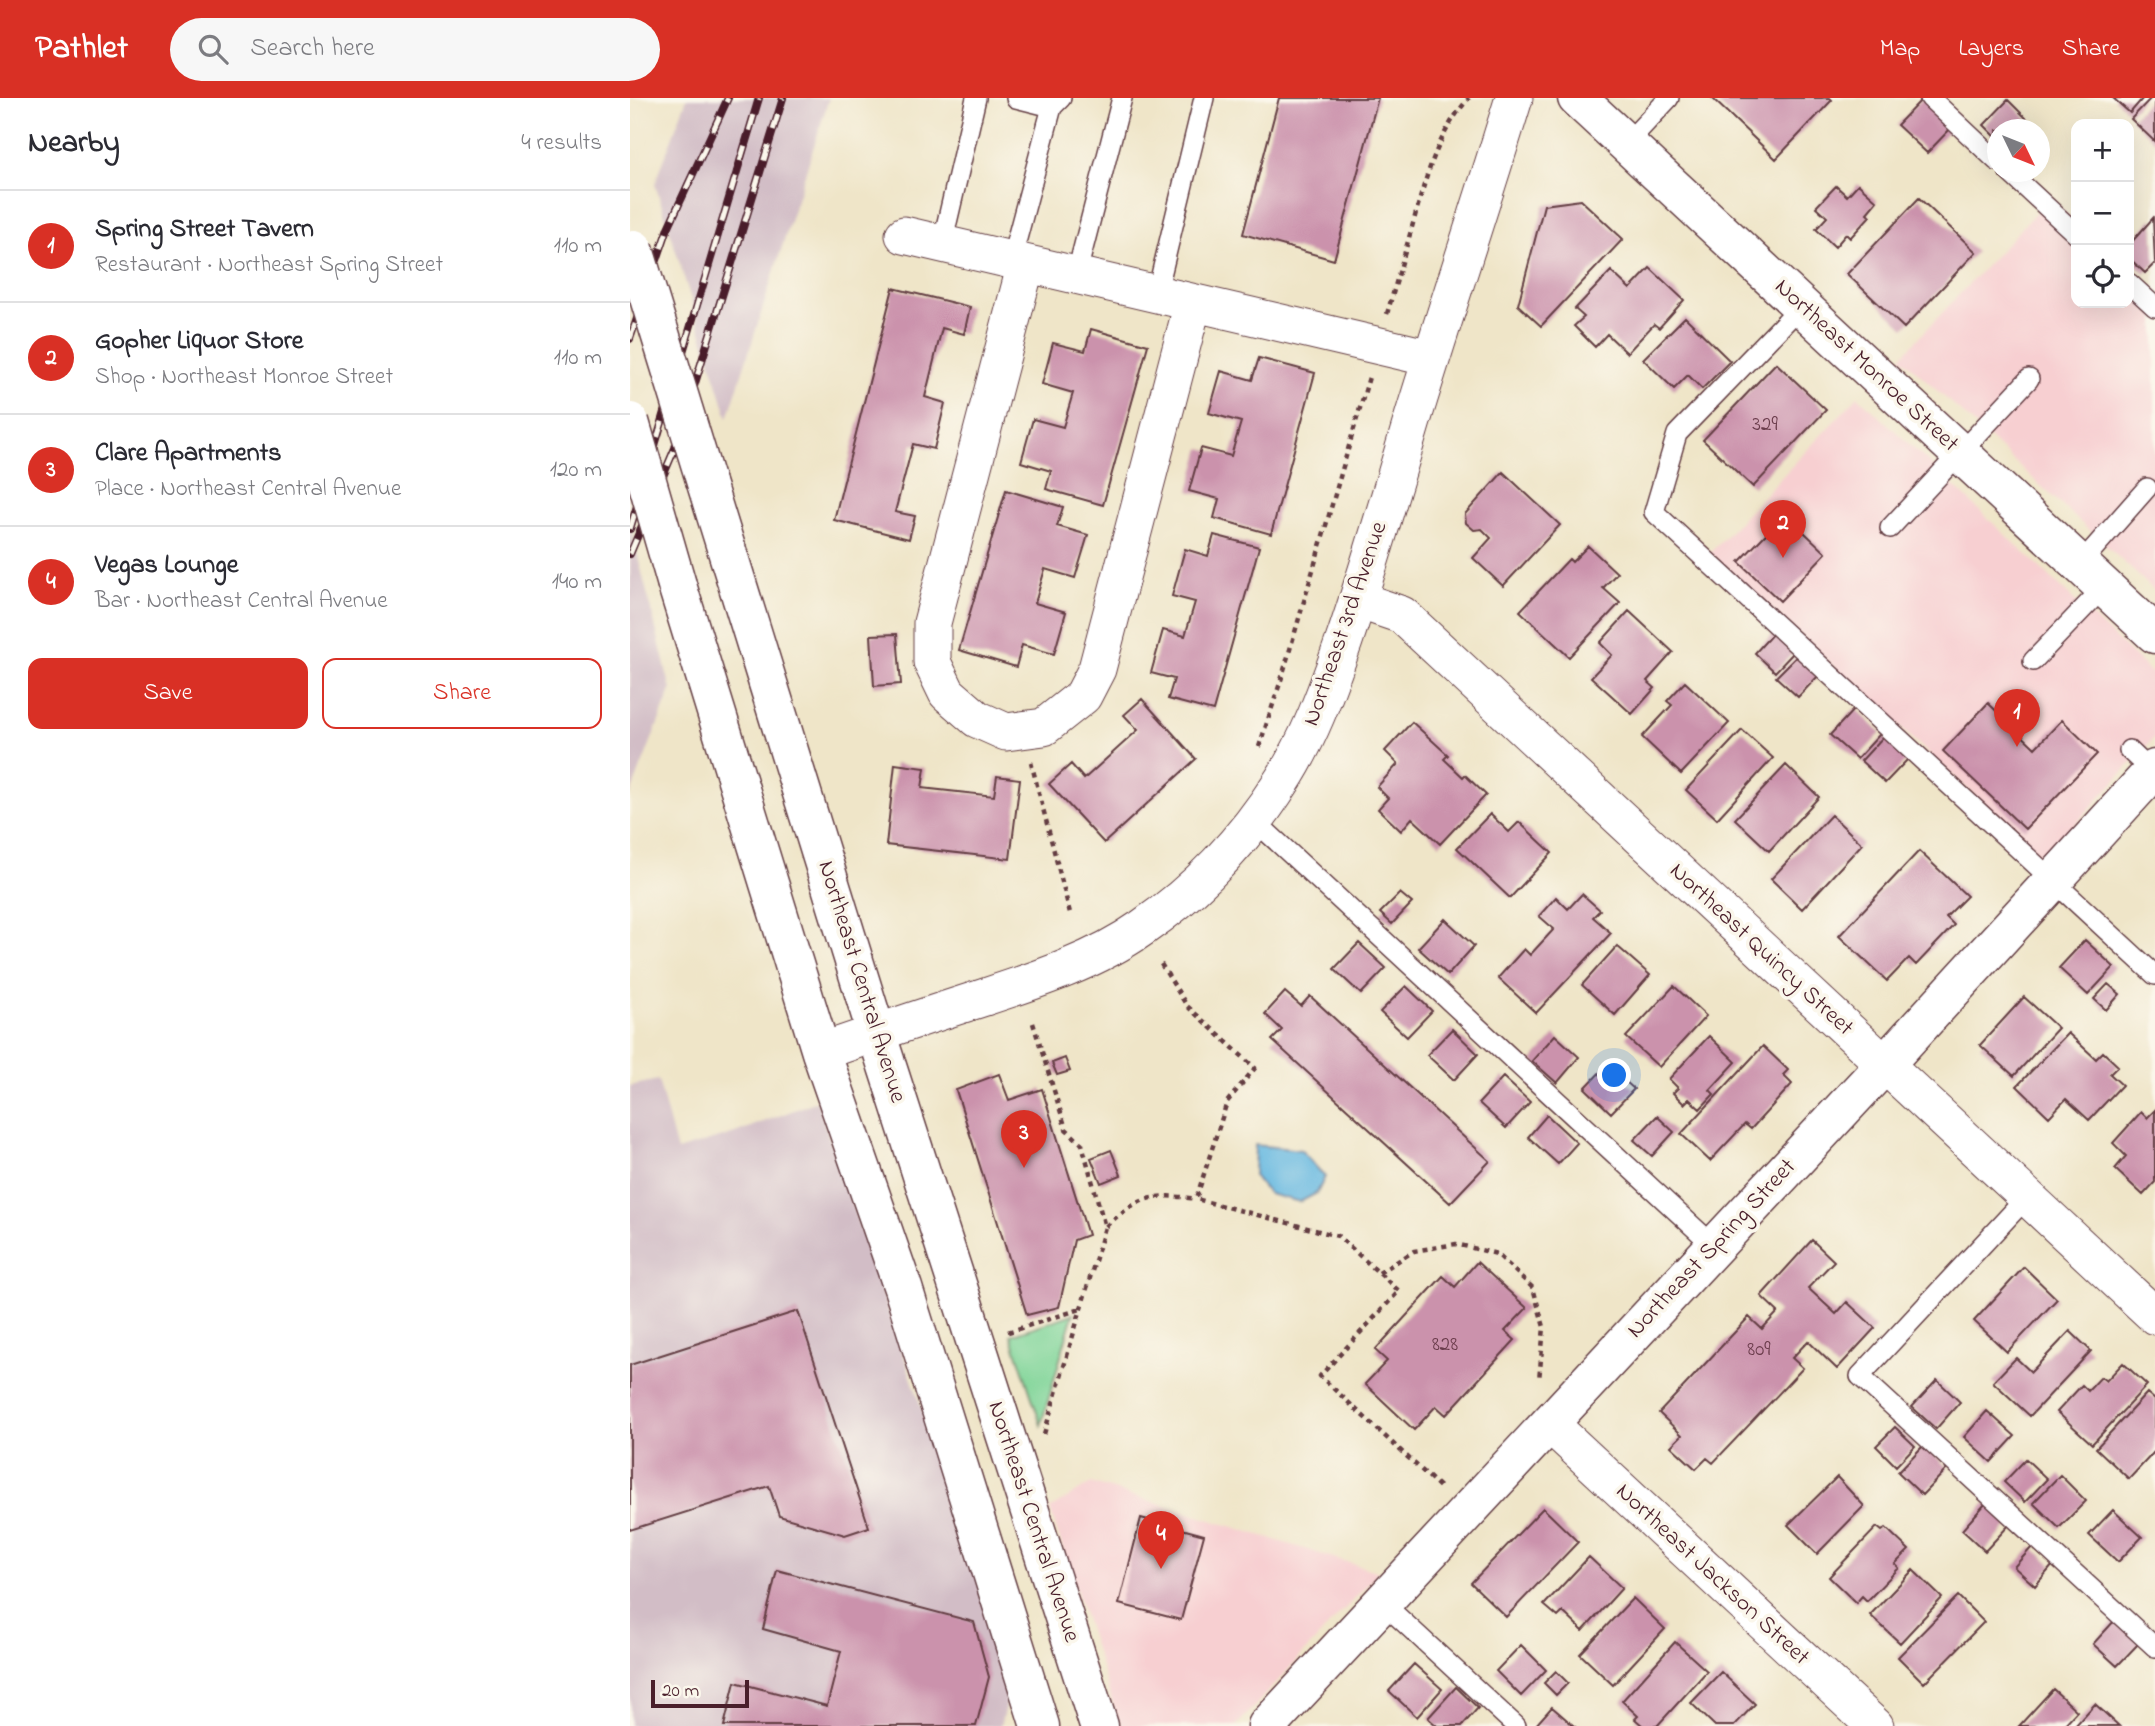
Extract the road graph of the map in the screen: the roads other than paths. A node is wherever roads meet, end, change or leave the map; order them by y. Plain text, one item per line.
1 (976, 98) edge
2 (1016, 98) edge
3 (1122, 98) edge
4 (1204, 98) edge
5 (1514, 98) edge
6 (1577, 98) edge
7 (1669, 98) edge
8 (1930, 98) edge
9 (1056, 102) edge
10 (1626, 144) junction
11 (1987, 152) edge
12 (2020, 182) edge
13 (2071, 229) edge
14 (904, 236) dead end
15 (632, 242) edge
16 (942, 244) junction
17 (1019, 262) junction
18 (1076, 276) junction
19 (2134, 288) edge
20 (1156, 296) junction
21 (1193, 303) junction
22 (1801, 306) junction
23 (2155, 307) edge
24 (1431, 359) junction
25 (2029, 379) dead end
26 (630, 422) edge
27 (1961, 454) junction
28 (2147, 488) dead end
29 (1890, 528) dead end
30 (2092, 575) junction
31 (1358, 600) junction
32 (2155, 634) edge
33 (2033, 661) dead end
34 (2145, 764) edge
35 (1255, 821) junction
36 (2053, 880) junction
37 (2155, 975) edge
38 (876, 1032) junction
39 (821, 1052) junction
40 (1884, 1065) junction
41 (2027, 1197) junction
42 (1714, 1246) junction
43 (2155, 1316) edge
44 (1550, 1424) junction
45 (1383, 1603) junction
46 (2155, 1647) edge
47 (1028, 1686) junction
48 (1017, 1726) edge
49 (1040, 1726) edge
50 (1099, 1726) edge
51 (1267, 1726) edge
52 (1516, 1726) edge
53 (1875, 1726) edge

1 - 16 lane
2 - 9 lane
3 - 18 lane
4 - 20 lane
5 - 24 street, Northeast 3rd Avenue
6 - 10 main road, Northeast Monroe Street
7 - 10 lane
8 - 11 lane
9 - 17 lane
10 - 22 main road, Northeast Monroe Street
12 - 13 lane
14 - 16 street
15 - 38 main road, Northeast Central Avenue, bridge
16 - 17 street
17 - 18 street
17 - 21 street
18 - 20 street
19 - 23 lane
20 - 21 street
21 - 24 street
22 - 27 main road, Northeast Monroe Street
22 - 36 lane
24 - 31 street, Northeast 3rd Avenue
25 - 27 lane
26 - 39 main road, bridge
27 - 29 lane
27 - 30 main road, Northeast Monroe Street
28 - 30 lane
30 - 32 main road, Northeast Monroe Street
30 - 33 lane
31 - 35 street, Northeast 3rd Avenue
31 - 40 street, Northeast Quincy Street
34 - 36 main road, Northeast Spring Street
35 - 38 street, Northeast 3rd Avenue
35 - 42 lane
36 - 37 lane
36 - 40 main road, Northeast Spring Street
38 - 39 street, Northeast 3rd Avenue
38 - 50 main road, Northeast Central Avenue
39 - 47 main road
40 - 41 street, Northeast Quincy Street
40 - 42 main road, Northeast Spring Street
41 - 43 street, Northeast Quincy Street
41 - 46 lane
42 - 44 main road, Northeast Spring Street
44 - 45 main road, Northeast Spring Street
44 - 53 street, Northeast Jackson Street
45 - 51 main road, Northeast Spring Street
45 - 52 lane
47 - 48 street
47 - 49 main road

